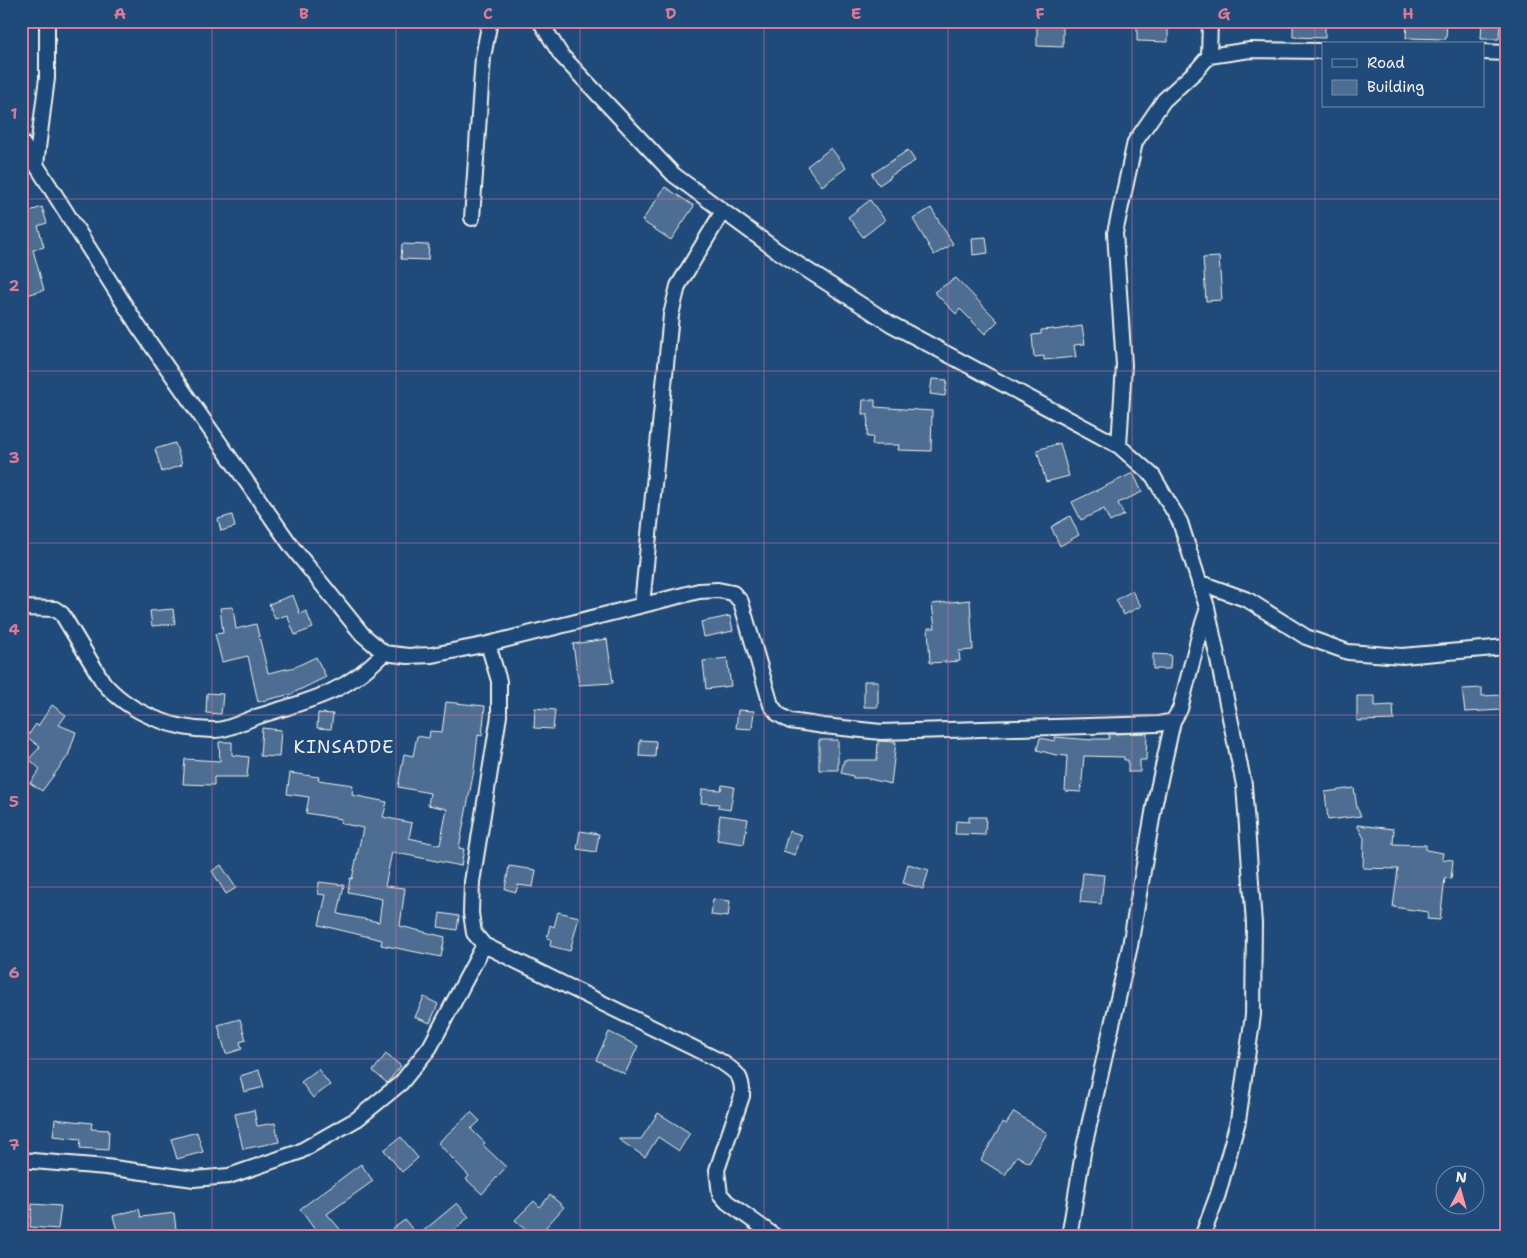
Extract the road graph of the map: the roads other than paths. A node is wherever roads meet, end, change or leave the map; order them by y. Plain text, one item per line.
1 (47, 21) edge
2 (490, 21) edge
3 (540, 21) edge
4 (1210, 21) edge
5 (1322, 51) edge
6 (1484, 52) edge
7 (1506, 53) edge
8 (1209, 56) junction
9 (21, 141) edge
10 (36, 164) junction
11 (722, 211) junction
12 (472, 218) dead end
13 (1119, 446) junction
14 (1201, 583) junction
15 (642, 605) junction
16 (1207, 607) junction
17 (21, 608) edge
18 (488, 644) junction
19 (1506, 647) edge
20 (384, 653) junction
21 (1173, 721) junction
22 (484, 945) junction
23 (21, 1160) edge
24 (776, 1237) edge
25 (1069, 1237) edge
26 (1202, 1237) edge

1 - 10 street
2 - 12 street
3 - 11 street
4 - 8 street
5 - 8 street
6 - 7 street
8 - 13 street
9 - 10 street
10 - 20 street
11 - 13 street
11 - 15 street
13 - 14 street
14 - 16 street
14 - 19 street
15 - 18 street
15 - 21 street
16 - 21 street
16 - 26 street
17 - 20 street
18 - 20 street
18 - 22 street
21 - 25 street
22 - 23 street
22 - 24 street

